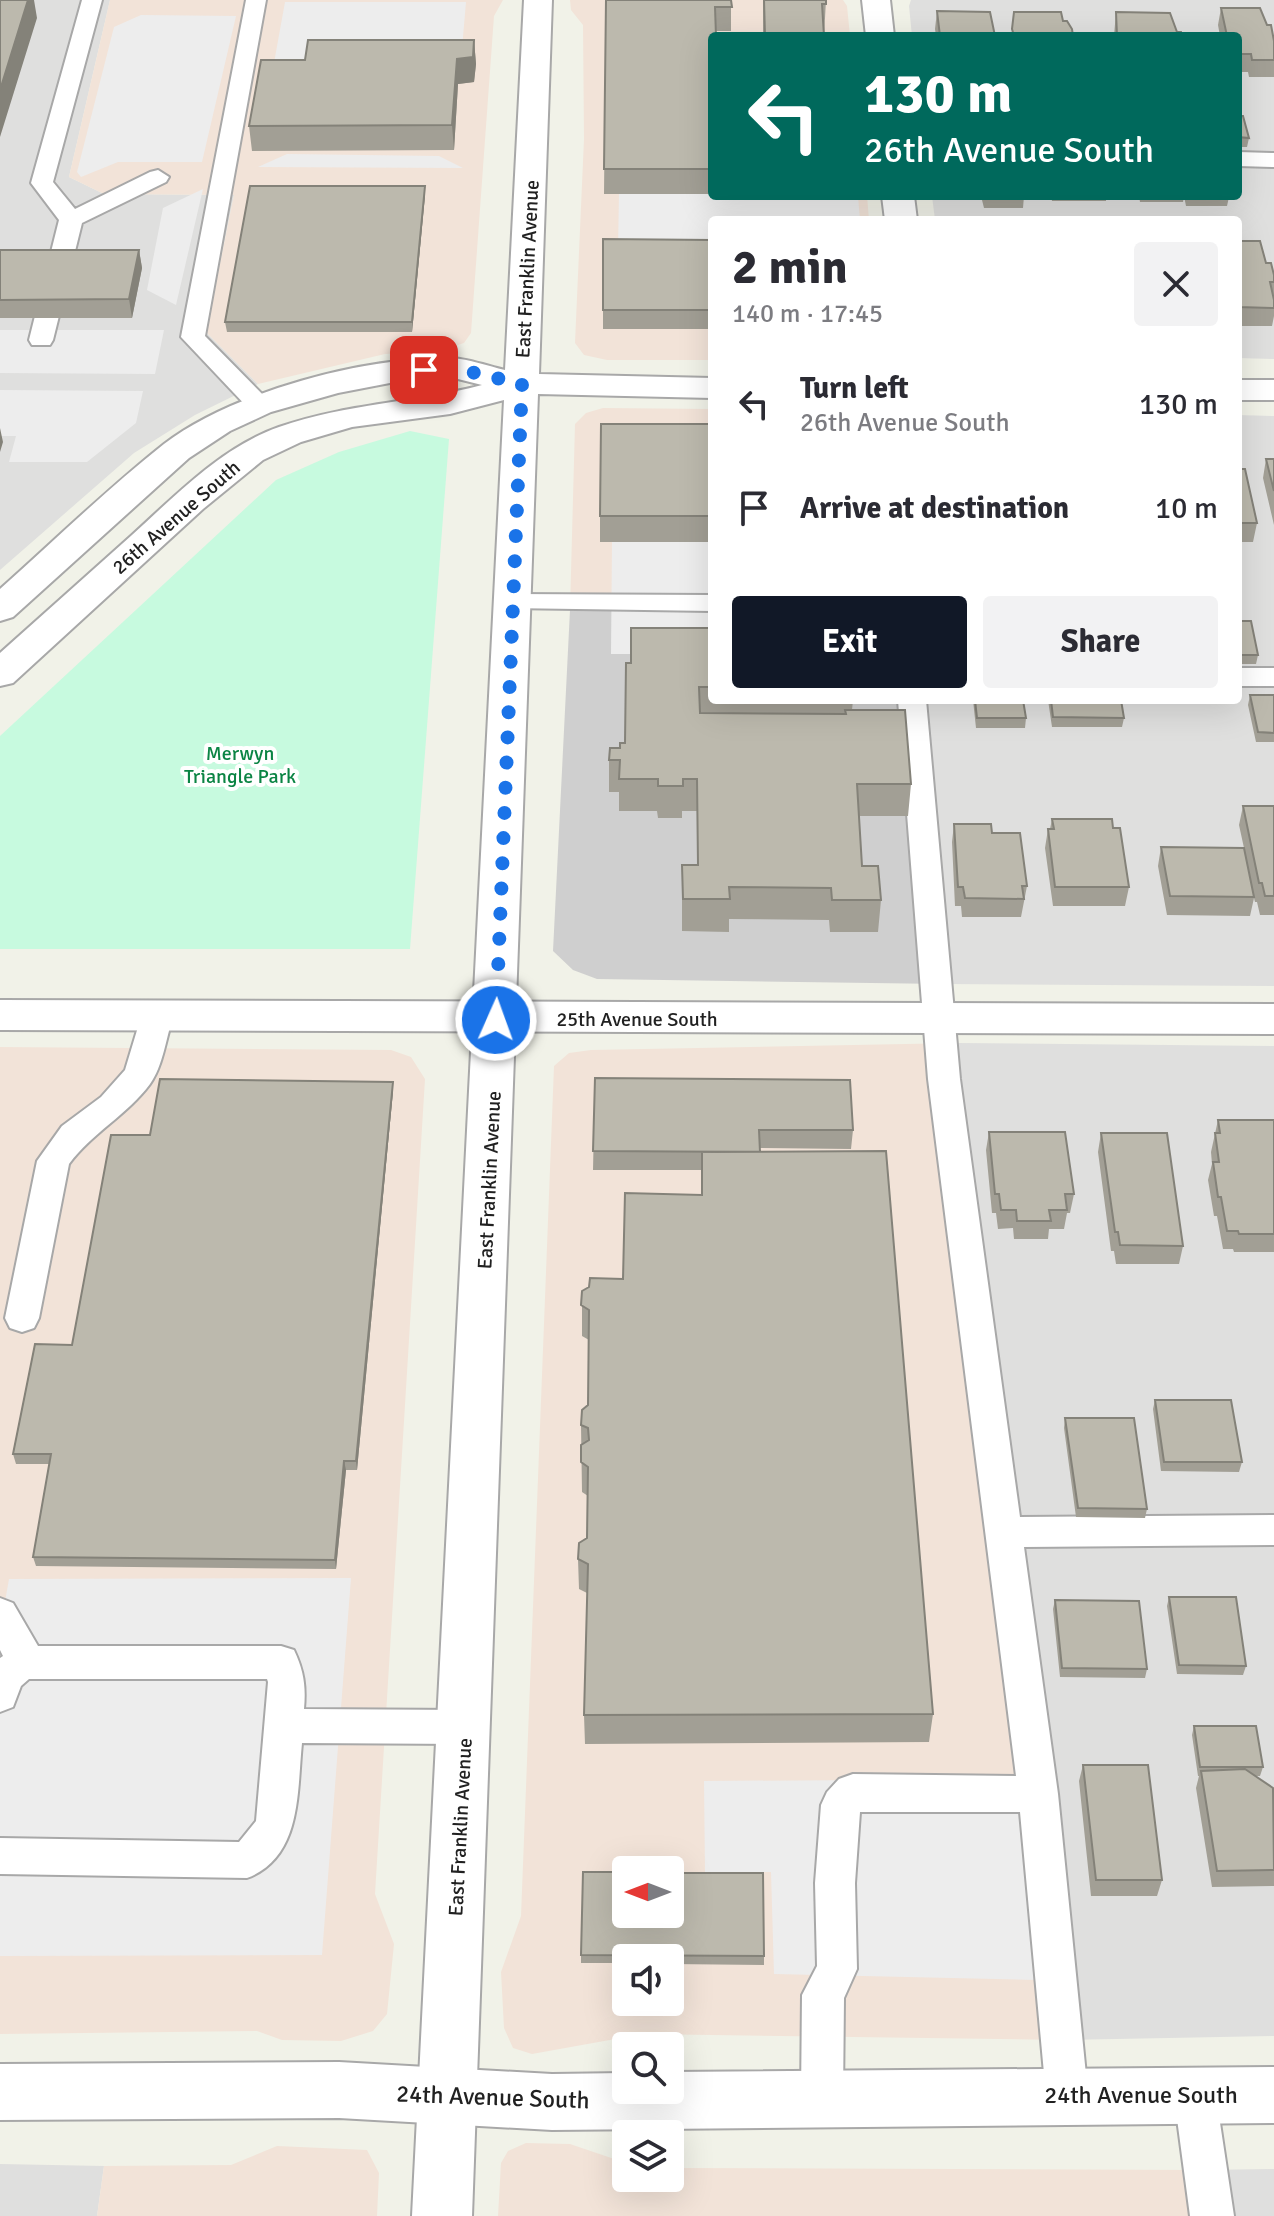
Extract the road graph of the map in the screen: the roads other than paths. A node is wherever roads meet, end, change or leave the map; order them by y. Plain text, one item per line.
1 (92, 0) edge
2 (256, 0) edge
3 (538, 0) edge
4 (876, 0) edge
5 (880, 32) edge
6 (1242, 159) edge
7 (1274, 160) edge
8 (158, 177) dead end
9 (71, 219) junction
10 (41, 340) dead end
11 (522, 384) junction
12 (708, 388) edge
13 (1242, 390) edge
14 (1274, 390) edge
15 (259, 405) junction
16 (513, 602) junction
17 (708, 603) edge
18 (0, 609) edge
19 (0, 674) edge
20 (1242, 677) edge
21 (1274, 677) edge
22 (912, 704) edge
23 (0, 1015) edge
24 (157, 1017) junction
25 (938, 1017) junction
26 (1274, 1019) edge
27 (496, 1020) junction
28 (22, 1318) dead end
29 (1274, 1530) edge
30 (1005, 1532) junction
31 (0, 1614) edge
32 (27, 1663) junction
33 (0, 1695) edge
34 (284, 1726) junction
35 (464, 1727) junction
36 (1038, 1794) junction
37 (0, 1856) edge
38 (0, 2092) edge
39 (1067, 2095) junction
40 (1274, 2095) edge
41 (1195, 2096) junction
42 (447, 2097) junction
43 (822, 2098) junction
44 (442, 2216) edge
45 (1212, 2216) edge

1 - 9 lane
2 - 15 lane
3 - 11 street, East Franklin Avenue
4 - 5 street
6 - 7 lane
8 - 9 lane
9 - 10 lane
11 - 12 street, 26th Avenue South
11 - 15 street, 26th Avenue South
11 - 16 street, East Franklin Avenue
11 - 19 street, 26th Avenue South
13 - 14 street
15 - 18 street, 26th Avenue South
16 - 17 lane
16 - 27 street, East Franklin Avenue
20 - 21 lane
22 - 25 lane
23 - 24 street, 25th Avenue South
24 - 27 street, 25th Avenue South
24 - 28 lane
25 - 26 street, 25th Avenue South
25 - 27 street, 25th Avenue South
25 - 30 lane
27 - 35 street, East Franklin Avenue
29 - 30 lane
30 - 36 lane
31 - 32 lane
32 - 33 lane
32 - 34 lane
34 - 35 lane
34 - 37 lane
35 - 42 street, East Franklin Avenue
36 - 39 lane
36 - 43 lane
38 - 42 street, 24th Avenue South
39 - 41 street, 24th Avenue South
39 - 43 street, 24th Avenue South
40 - 41 street, 24th Avenue South
41 - 45 lane
42 - 43 street, 24th Avenue South
42 - 44 street, East Franklin Avenue

